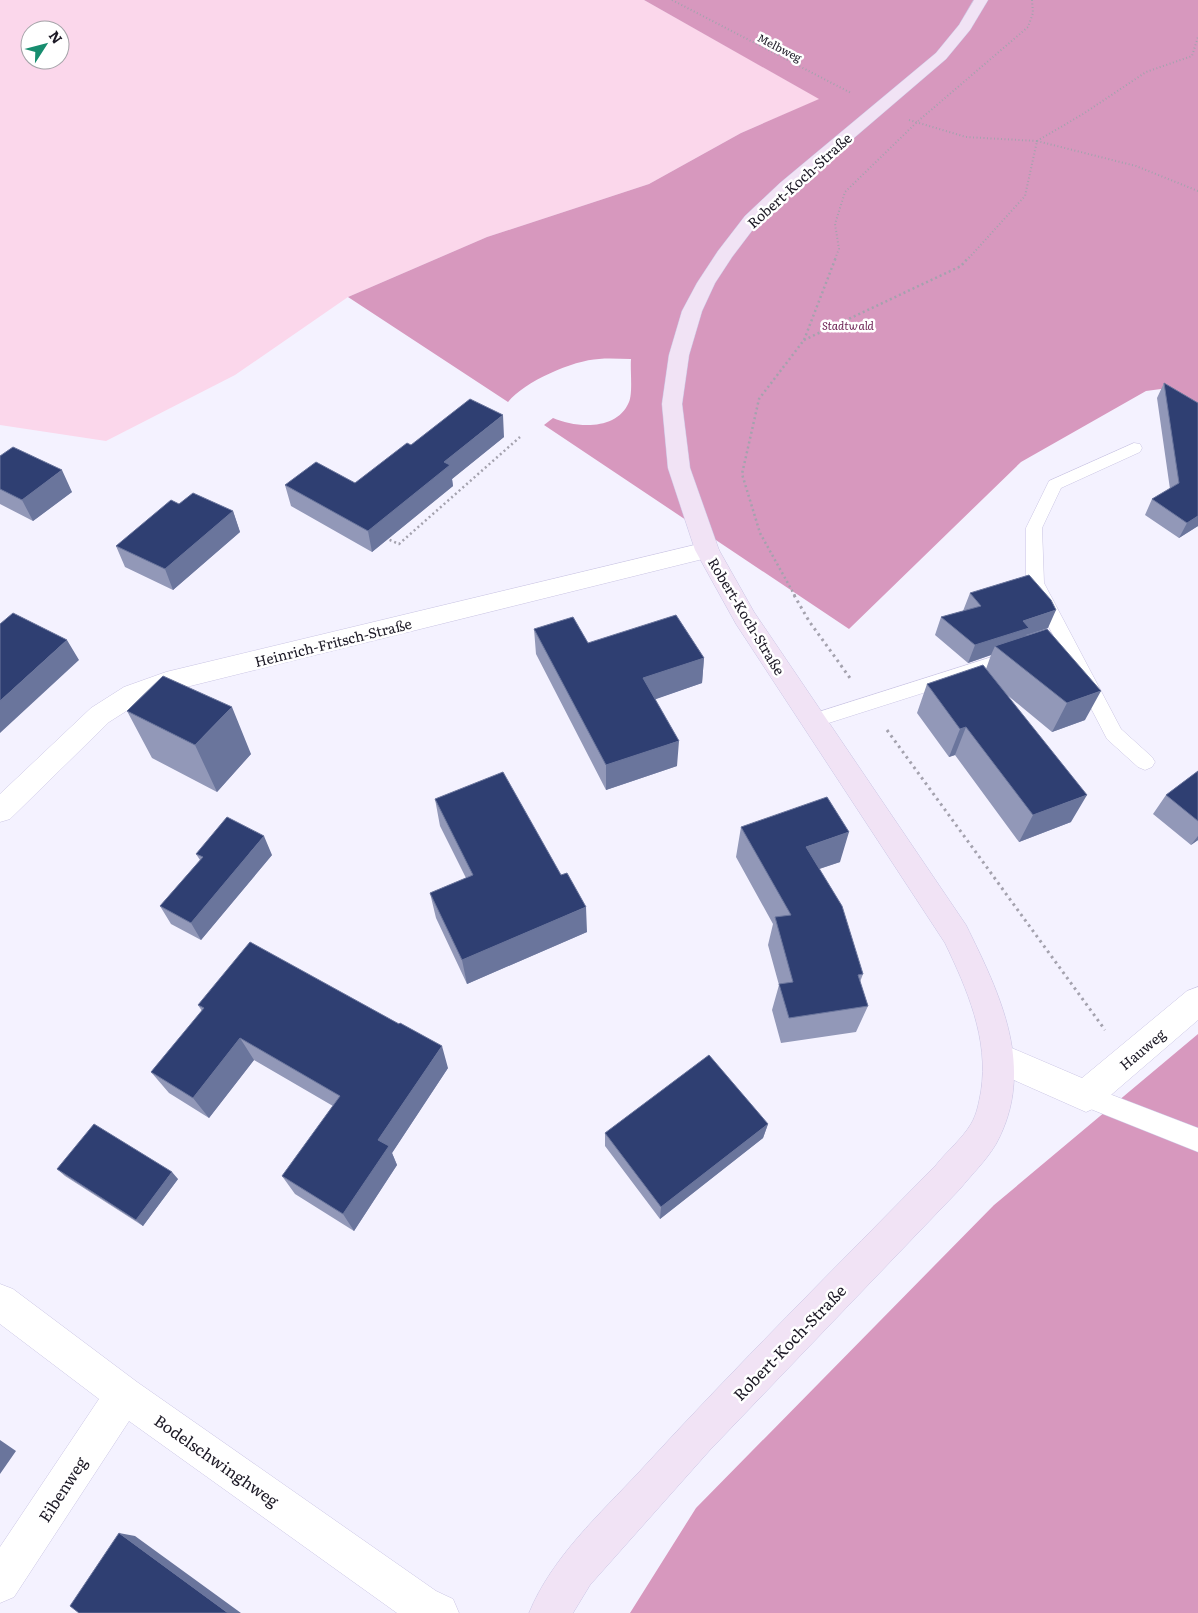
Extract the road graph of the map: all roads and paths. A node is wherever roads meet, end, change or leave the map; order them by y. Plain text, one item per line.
1 (672, 0) edge
2 (981, 0) edge
3 (1032, 0) edge
4 (1198, 37) edge
5 (880, 108) junction
6 (917, 122) junction
7 (1037, 141) junction
8 (1198, 191) edge
9 (520, 437) dead end
10 (1134, 448) dead end
11 (381, 536) edge
12 (707, 550) junction
13 (1066, 640) junction
14 (1048, 645) edge
15 (1030, 651) edge
16 (813, 721) junction
17 (1145, 762) dead end
18 (0, 811) edge
19 (1198, 1001) edge
20 (1000, 1058) junction
21 (1086, 1096) junction
22 (1198, 1140) edge
23 (0, 1302) edge
24 (124, 1394) junction
25 (0, 1583) edge
26 (438, 1613) edge
27 (549, 1613) edge

1 - 5 path, Melbweg
2 - 5 street, Robert-Koch-Straße
3 - 6 path
4 - 7 path
5 - 12 street, Robert-Koch-Straße
6 - 7 path
6 - 7 path
7 - 8 path
9 - 11 path
10 - 13 lane
12 - 16 street, Robert-Koch-Straße
12 - 18 street, Heinrich-Fritsch-Straße
13 - 14 lane
13 - 17 lane
15 - 16 lane
16 - 20 street, Robert-Koch-Straße
19 - 21 street, Hauweg
20 - 21 street
20 - 27 street, Robert-Koch-Straße
21 - 22 lane
23 - 24 street, Bodelschwinghweg
24 - 25 street, Eibenweg
24 - 26 street, Bodelschwinghweg

